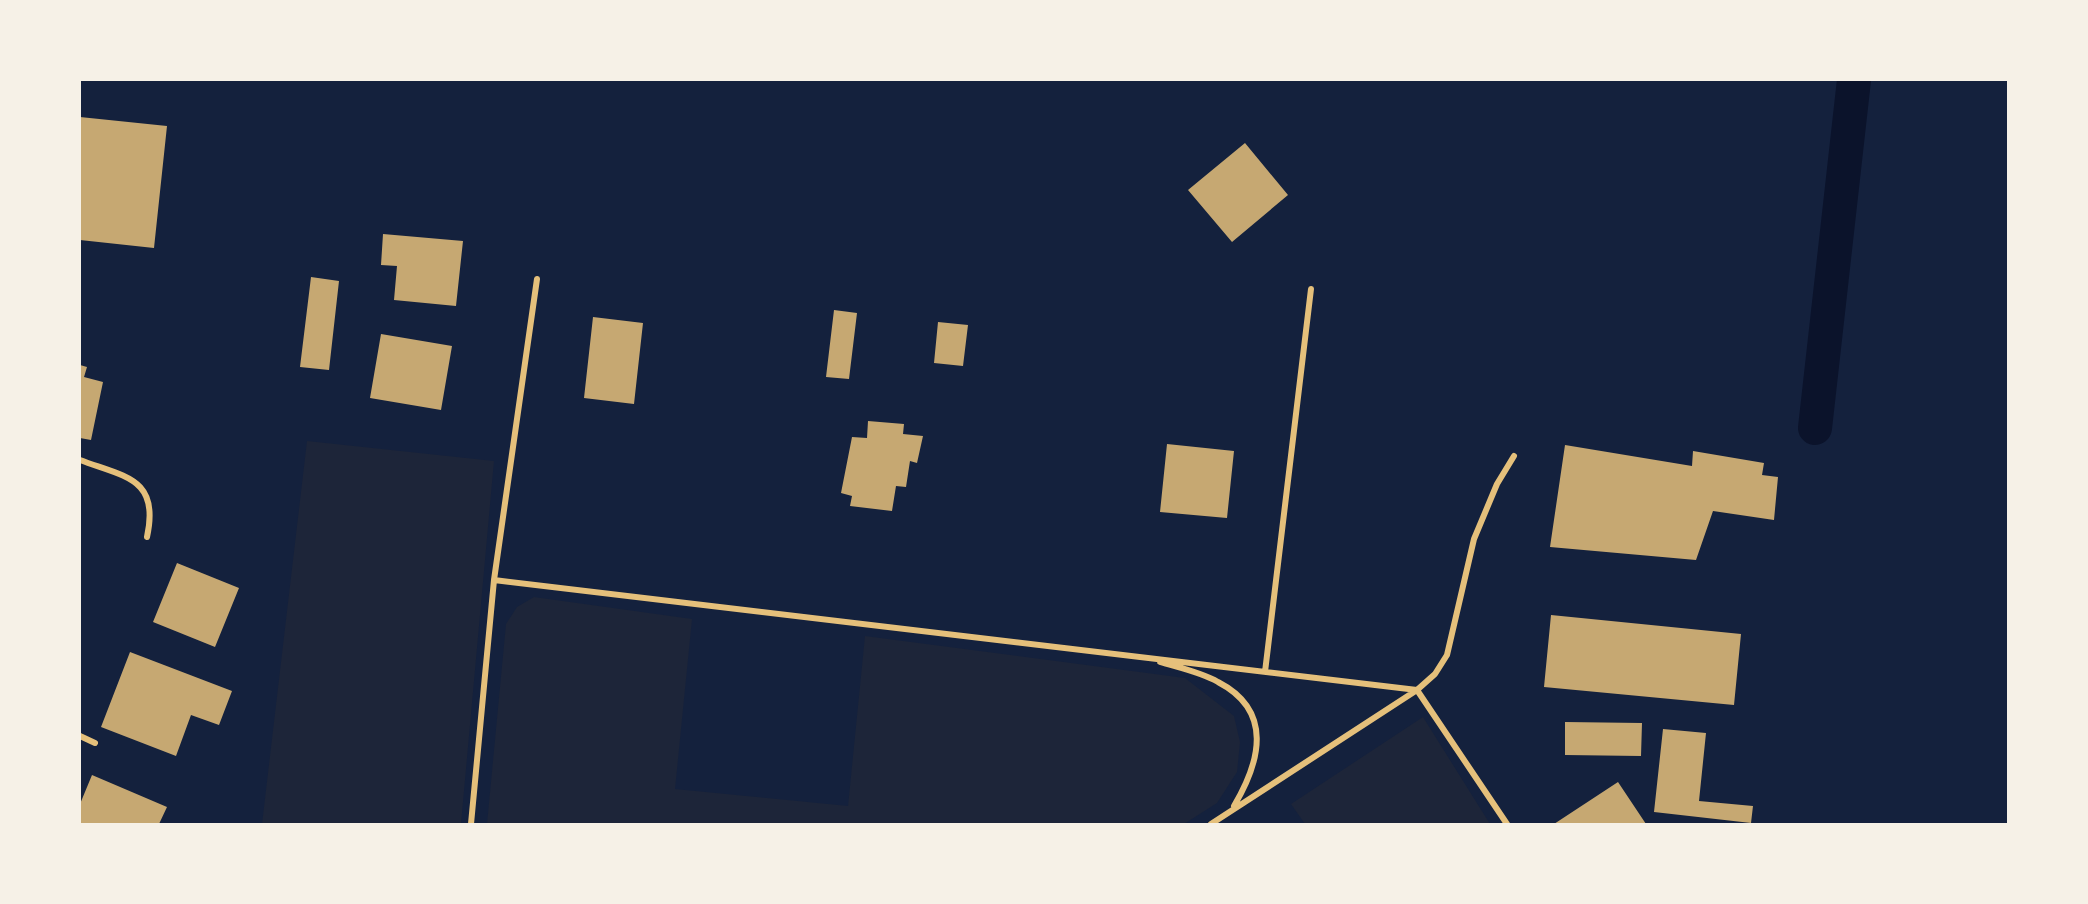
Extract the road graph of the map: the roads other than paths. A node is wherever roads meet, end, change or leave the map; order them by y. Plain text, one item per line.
1 (537, 279) dead end
2 (1311, 289) dead end
3 (1514, 456) dead end
4 (80, 460) edge
5 (147, 537) dead end
6 (494, 580) junction
7 (1141, 657) junction
8 (1265, 672) junction
9 (1417, 690) junction
10 (80, 736) edge
11 (95, 743) dead end
12 (1233, 809) junction
13 (471, 825) edge
14 (1211, 825) edge
15 (1507, 825) edge

1 - 6 street
2 - 8 street
3 - 9 street
4 - 5 street
6 - 7 street
6 - 13 street
7 - 8 street
7 - 12 street
8 - 9 street
9 - 12 street
9 - 15 street
10 - 11 street
12 - 14 street

